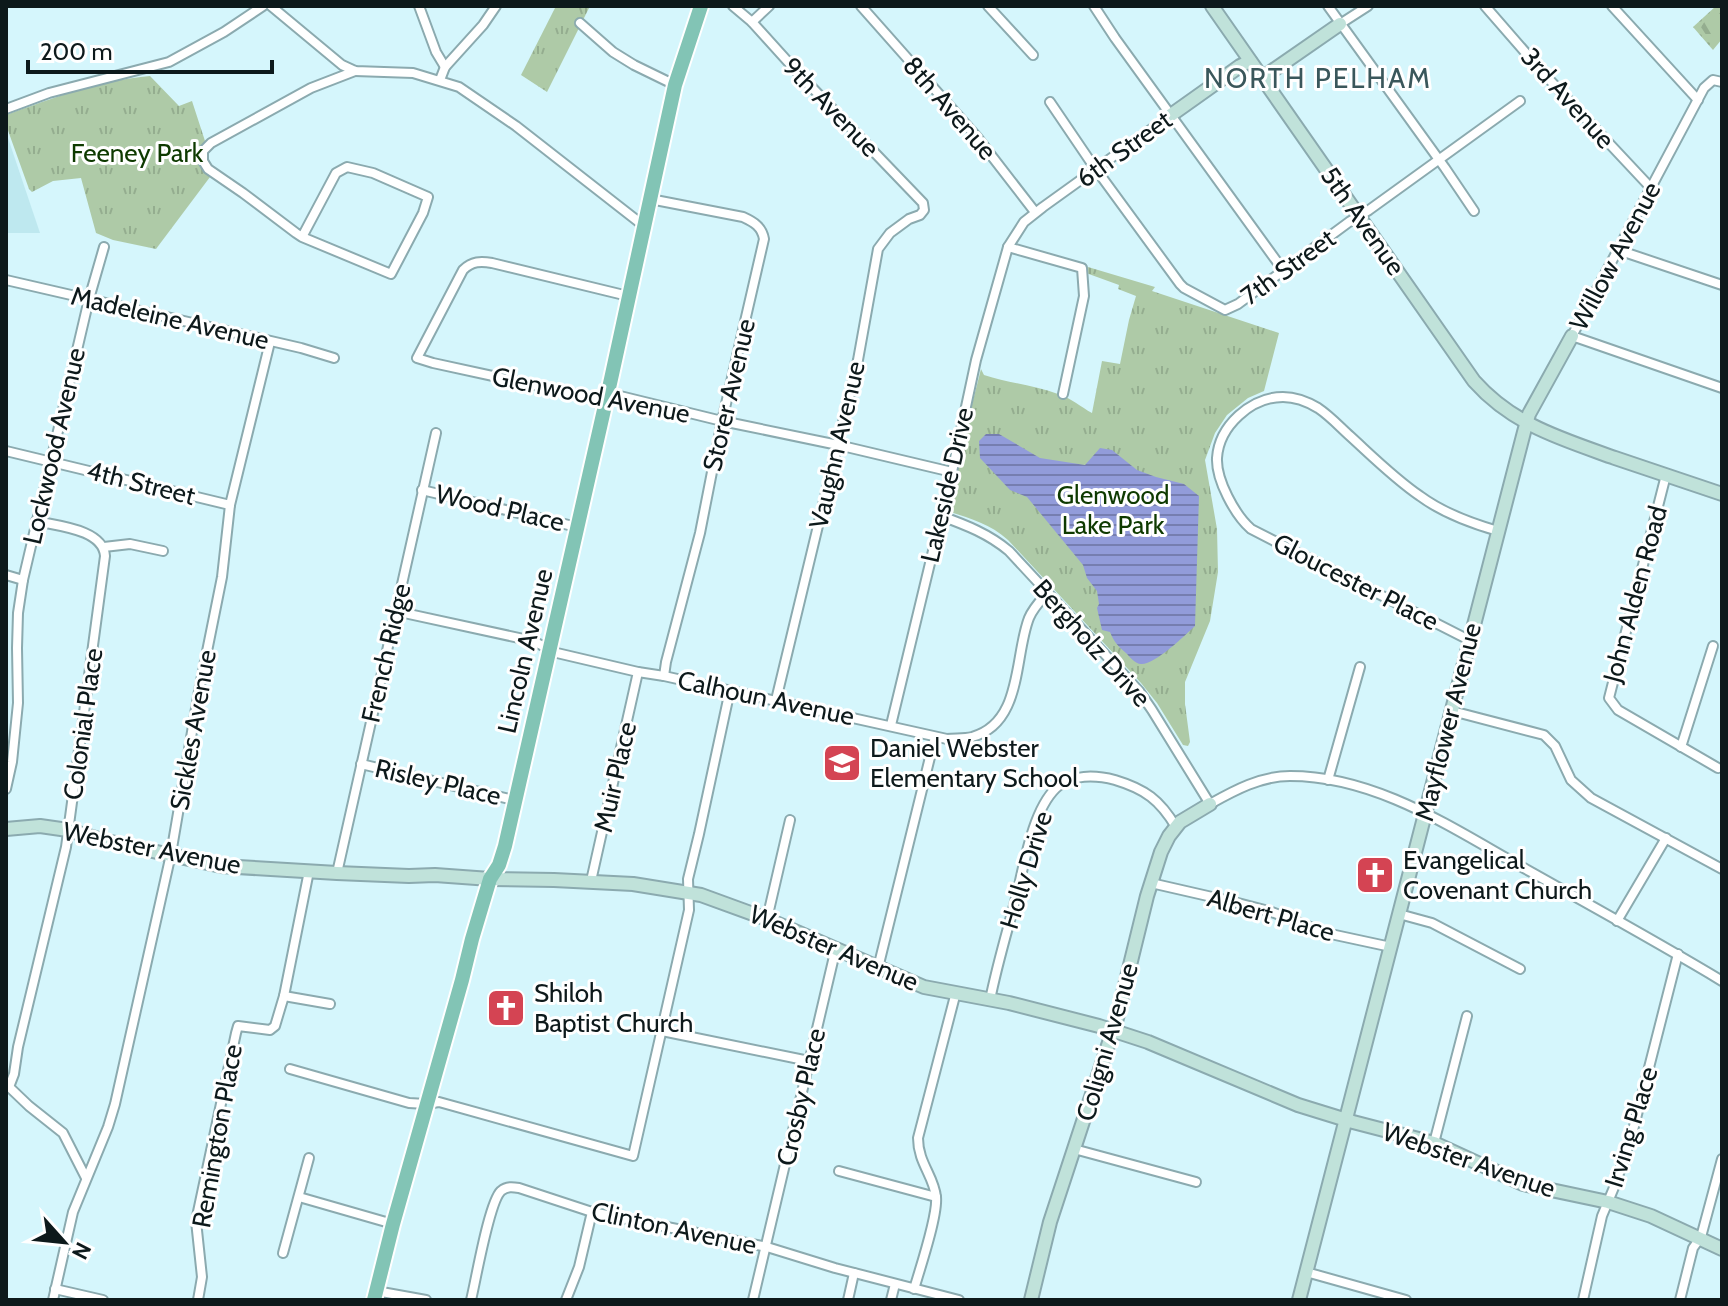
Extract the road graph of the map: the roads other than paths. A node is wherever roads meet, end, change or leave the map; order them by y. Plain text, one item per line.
1 (263, 6) edge
2 (271, 6) edge
3 (419, 6) edge
4 (496, 6) edge
5 (701, 6) edge
6 (733, 6) edge
7 (769, 6) edge
8 (861, 6) edge
9 (988, 6) edge
10 (1094, 6) edge
11 (1212, 6) edge
12 (1328, 6) edge
13 (1368, 6) edge
14 (1485, 6) edge
15 (1612, 6) edge
16 (752, 22) junction
17 (580, 23) dead end
18 (1340, 24) junction
19 (1033, 55) dead end
20 (1250, 61) junction
21 (445, 67) junction
22 (355, 71) junction
23 (1262, 78) junction
24 (440, 80) junction
25 (1722, 82) edge
26 (675, 85) junction
27 (1698, 100) junction
28 (1520, 101) dead end
29 (1050, 102) dead end
30 (6, 109) edge
31 (1171, 115) junction
32 (1439, 159) junction
33 (1096, 169) junction
34 (1651, 188) junction
35 (650, 199) junction
36 (924, 210) joint
37 (1474, 211) dead end
38 (1035, 212) junction
39 (1359, 216) junction
40 (644, 226) junction
41 (302, 237) junction
42 (104, 247) dead end
43 (1008, 247) junction
44 (1618, 250) junction
45 (1283, 270) junction
46 (6, 280) edge
47 (1722, 285) edge
48 (628, 296) junction
49 (89, 299) junction
50 (1572, 336) junction
51 (270, 342) junction
52 (334, 358) dead end
53 (1722, 388) edge
54 (1063, 394) dead end
55 (607, 396) junction
56 (722, 421) junction
57 (1526, 424) junction
58 (436, 433) dead end
59 (838, 445) junction
60 (6, 451) edge
61 (52, 462) junction
62 (952, 472) junction
63 (1666, 475) junction
64 (1721, 489) edge
65 (422, 490) junction
66 (230, 505) junction
67 (941, 516) junction
68 (36, 521) junction
69 (577, 527) junction
70 (1498, 531) junction
71 (104, 547) junction
72 (163, 551) dead end
73 (6, 575) edge
74 (23, 580) junction
75 (1048, 592) junction
76 (395, 611) junction
77 (1469, 640) junction
78 (1713, 646) dead end
79 (550, 650) junction
80 (1360, 667) dead end
81 (638, 672) junction
82 (664, 676) junction
83 (730, 690) junction
84 (776, 700) junction
85 (1452, 711) junction
86 (891, 725) junction
87 (10, 727) edge
88 (935, 737) junction
89 (1681, 747) junction
90 (361, 764) junction
91 (1718, 768) dead end
92 (1328, 780) junction
93 (6, 789) edge
94 (514, 800) junction
95 (1210, 804) junction
96 (1425, 814) junction
97 (790, 820) dead end
98 (1176, 827) junction
99 (6, 829) edge
100 (68, 830) junction
101 (1666, 838) junction
102 (171, 854) junction
103 (1722, 869) edge
104 (309, 871) junction
105 (337, 873) junction
106 (490, 879) junction
107 (591, 881) junction
108 (1151, 883) junction
109 (689, 893) junction
110 (1399, 914) junction
111 (767, 919) junction
112 (1617, 921) junction
113 (1391, 947) junction
114 (836, 948) junction
115 (1678, 954) junction
116 (878, 968) junction
117 (1520, 969) dead end
118 (1722, 981) edge
119 (956, 992) junction
120 (284, 996) junction
121 (990, 1000) junction
122 (330, 1004) dead end
123 (1467, 1016) dead end
124 (1113, 1030) junction
125 (662, 1031) junction
126 (809, 1061) junction
127 (290, 1069) dead end
128 (8, 1086) edge
129 (426, 1104) junction
130 (1345, 1120) junction
131 (1434, 1143) junction
132 (1074, 1149) junction
133 (309, 1158) dead end
134 (1722, 1159) edge
135 (839, 1171) dead end
136 (86, 1178) junction
137 (1196, 1182) dead end
138 (299, 1197) junction
139 (936, 1197) junction
140 (1608, 1202) junction
141 (592, 1212) junction
142 (393, 1224) junction
143 (1701, 1237) junction
144 (767, 1247) junction
145 (1722, 1249) edge
146 (283, 1253) dead end
147 (1306, 1272) junction
148 (854, 1273) junction
149 (895, 1284) junction
150 (55, 1289) junction
151 (914, 1289) junction
152 (375, 1296) edge
153 (53, 1300) edge
154 (103, 1300) edge
155 (198, 1300) edge
156 (426, 1300) edge
157 (471, 1300) edge
158 (566, 1300) edge
159 (753, 1300) edge
160 (848, 1300) edge
161 (891, 1300) edge
162 (959, 1300) edge
163 (1031, 1300) edge
164 (1299, 1300) edge
165 (1406, 1300) edge
166 (1583, 1300) edge
167 (1680, 1300) edge

1 - 30 street
2 - 22 street
3 - 21 street
4 - 21 street
5 - 26 main road, Lincoln Avenue
6 - 16 street, 9th Avenue
7 - 16 street
8 - 38 street, 8th Avenue
9 - 19 street
10 - 31 street
11 - 20 street, 5th Avenue
12 - 18 street
13 - 18 street
14 - 34 street, 3rd Avenue
15 - 27 street
16 - 36 street, 9th Avenue
17 - 26 street
18 - 23 street
18 - 32 street
20 - 23 street, 5th Avenue
20 - 31 street, 6th Street
21 - 24 street
22 - 24 street
22 - 41 street
23 - 39 street, 5th Avenue
24 - 40 street
25 - 27 street, Willow Avenue
26 - 35 main road, Lincoln Avenue
27 - 34 street, Willow Avenue
28 - 32 street, 7th Street
29 - 33 street
31 - 33 street, 6th Street
31 - 45 street
32 - 37 street
32 - 39 street, 7th Street
33 - 38 street, 6th Street
33 - 45 street, 7th Street
34 - 44 street, Willow Avenue
35 - 40 main road, Lincoln Avenue
35 - 56 street, Storer Avenue
36 - 59 street, Vaughn Avenue
38 - 43 street, 6th Street
39 - 45 street, 7th Street
39 - 57 street, 5th Avenue
40 - 48 main road, Lincoln Avenue
41 - 41 street
42 - 49 street, Lockwood Avenue
43 - 54 street
43 - 62 street, Lakeside Drive
44 - 47 street
44 - 50 street, Willow Avenue
46 - 49 street, Madeleine Avenue
48 - 55 main road, Lincoln Avenue
48 - 55 street, Glenwood Avenue
49 - 51 street, Madeleine Avenue
49 - 61 street, Lockwood Avenue
50 - 53 street
50 - 57 street, Willow Avenue
51 - 52 street, Madeleine Avenue
51 - 66 street, Sickles Avenue
55 - 56 street, Glenwood Avenue
55 - 69 main road, Lincoln Avenue
56 - 59 street, Glenwood Avenue
56 - 82 street, Storer Avenue
57 - 63 street, 5th Avenue
57 - 70 street, Mayflower Avenue
58 - 65 street, French Ridge
59 - 62 street, Glenwood Avenue
59 - 84 street, Vaughn Avenue
60 - 61 street, 4th Street
61 - 66 street, 4th Street
61 - 68 street, Lockwood Avenue
62 - 67 street, Lakeside Drive
63 - 64 street, 5th Avenue
63 - 89 street, John Alden Road
65 - 69 street, Wood Place
65 - 76 street, French Ridge
66 - 102 street, Sickles Avenue
67 - 75 street, Bergholz Drive
67 - 86 street, Lakeside Drive
68 - 71 street
68 - 74 street, Lockwood Avenue
69 - 79 main road, Lincoln Avenue
70 - 77 street, Mayflower Avenue
70 - 77 street, Gloucester Place
71 - 72 street
71 - 100 street, Colonial Place
73 - 74 street
74 - 87 street, Lockwood Avenue
75 - 88 street, Calhoun Avenue
75 - 95 street, Bergholz Drive
76 - 79 street, Calhoun Avenue
76 - 90 street, French Ridge
77 - 85 street, Mayflower Avenue
78 - 89 street
79 - 81 street, Calhoun Avenue
79 - 94 main road, Lincoln Avenue
80 - 92 street
81 - 82 street, Calhoun Avenue
81 - 107 street, Muir Place
82 - 83 street, Calhoun Avenue
83 - 84 street, Calhoun Avenue
83 - 109 street
84 - 86 street, Calhoun Avenue
85 - 96 street, Mayflower Avenue
85 - 101 street
86 - 88 street, Calhoun Avenue
87 - 93 street, Lockwood Avenue
88 - 116 street
89 - 91 street
90 - 94 street, Risley Place
90 - 105 street, French Ridge
92 - 95 street
92 - 96 street
94 - 106 main road, Lincoln Avenue
95 - 98 street, Coligni Avenue
96 - 110 street, Mayflower Avenue
96 - 112 street
97 - 111 street
98 - 108 street, Coligni Avenue
98 - 121 street, Holly Drive
99 - 100 street, Webster Avenue
100 - 102 street, Webster Avenue
100 - 128 street, Colonial Place
101 - 103 street
101 - 112 street
102 - 104 street, Webster Avenue
102 - 136 street, Sickles Avenue
104 - 105 street, Webster Avenue
104 - 120 street, Remington Place
105 - 106 street, Webster Avenue
106 - 107 street, Webster Avenue
106 - 129 main road, Lincoln Avenue
107 - 109 street, Webster Avenue
108 - 113 street, Albert Place
108 - 124 street, Coligni Avenue
109 - 111 street, Webster Avenue
109 - 125 street
110 - 113 street, Mayflower Avenue
110 - 117 street
111 - 114 street, Webster Avenue
112 - 115 street
113 - 130 street, Mayflower Avenue
114 - 116 street, Webster Avenue
114 - 126 street, Crosby Place
115 - 118 street
115 - 140 street, Irving Place
116 - 119 street, Webster Avenue
119 - 121 street, Webster Avenue
119 - 139 street
120 - 122 street
120 - 155 street, Remington Place
121 - 124 street, Webster Avenue
123 - 131 street
124 - 130 street, Webster Avenue
124 - 132 street, Coligni Avenue
125 - 126 street
125 - 129 street
126 - 144 street, Crosby Place
127 - 129 street
128 - 136 street
129 - 142 main road, Lincoln Avenue
130 - 131 street, Webster Avenue
130 - 147 street, Mayflower Avenue
131 - 140 street, Webster Avenue
132 - 137 street
132 - 163 street, Coligni Avenue
133 - 138 street
134 - 143 street
135 - 139 street
136 - 150 street, Sickles Avenue
138 - 142 street
138 - 146 street
139 - 151 street
140 - 143 street, Webster Avenue
140 - 166 street, Irving Place
141 - 144 street, Clinton Avenue
141 - 157 street, Clinton Avenue
141 - 158 street
142 - 152 main road, Lincoln Avenue
143 - 145 street, Webster Avenue
143 - 167 street
144 - 148 street, Clinton Avenue
144 - 159 street, Crosby Place
147 - 164 street, Mayflower Avenue
147 - 165 street
148 - 149 street, Clinton Avenue
148 - 160 street
149 - 151 street, Clinton Avenue
149 - 161 street
150 - 153 street, Sickles Avenue
150 - 154 street
151 - 162 street, Clinton Avenue
152 - 156 street

